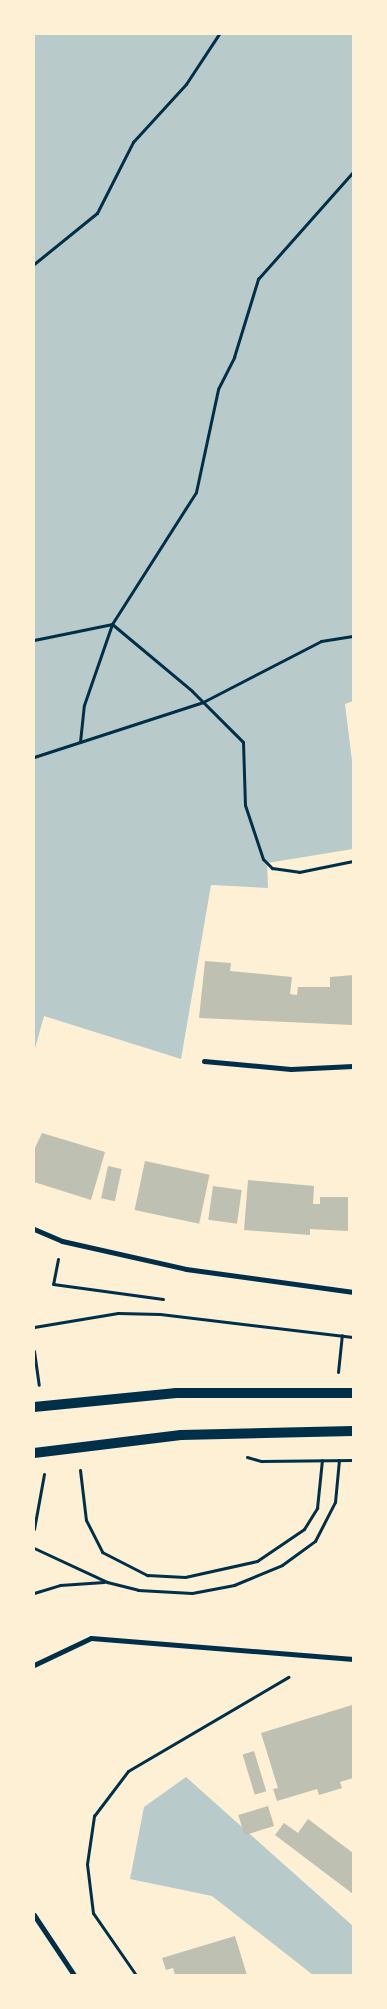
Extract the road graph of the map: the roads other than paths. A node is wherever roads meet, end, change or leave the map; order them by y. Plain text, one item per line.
1 (204, 1061) dead end
2 (353, 1066) edge
3 (34, 1229) edge
4 (353, 1292) edge
5 (353, 1393) edge
6 (34, 1407) edge
7 (353, 1431) edge
8 (34, 1453) edge
9 (353, 1659) edge
10 (34, 1665) edge
11 (34, 1915) edge
12 (74, 1975) edge

1 - 2 street
3 - 4 street
5 - 6 main road
7 - 8 main road
9 - 10 street
11 - 12 street

